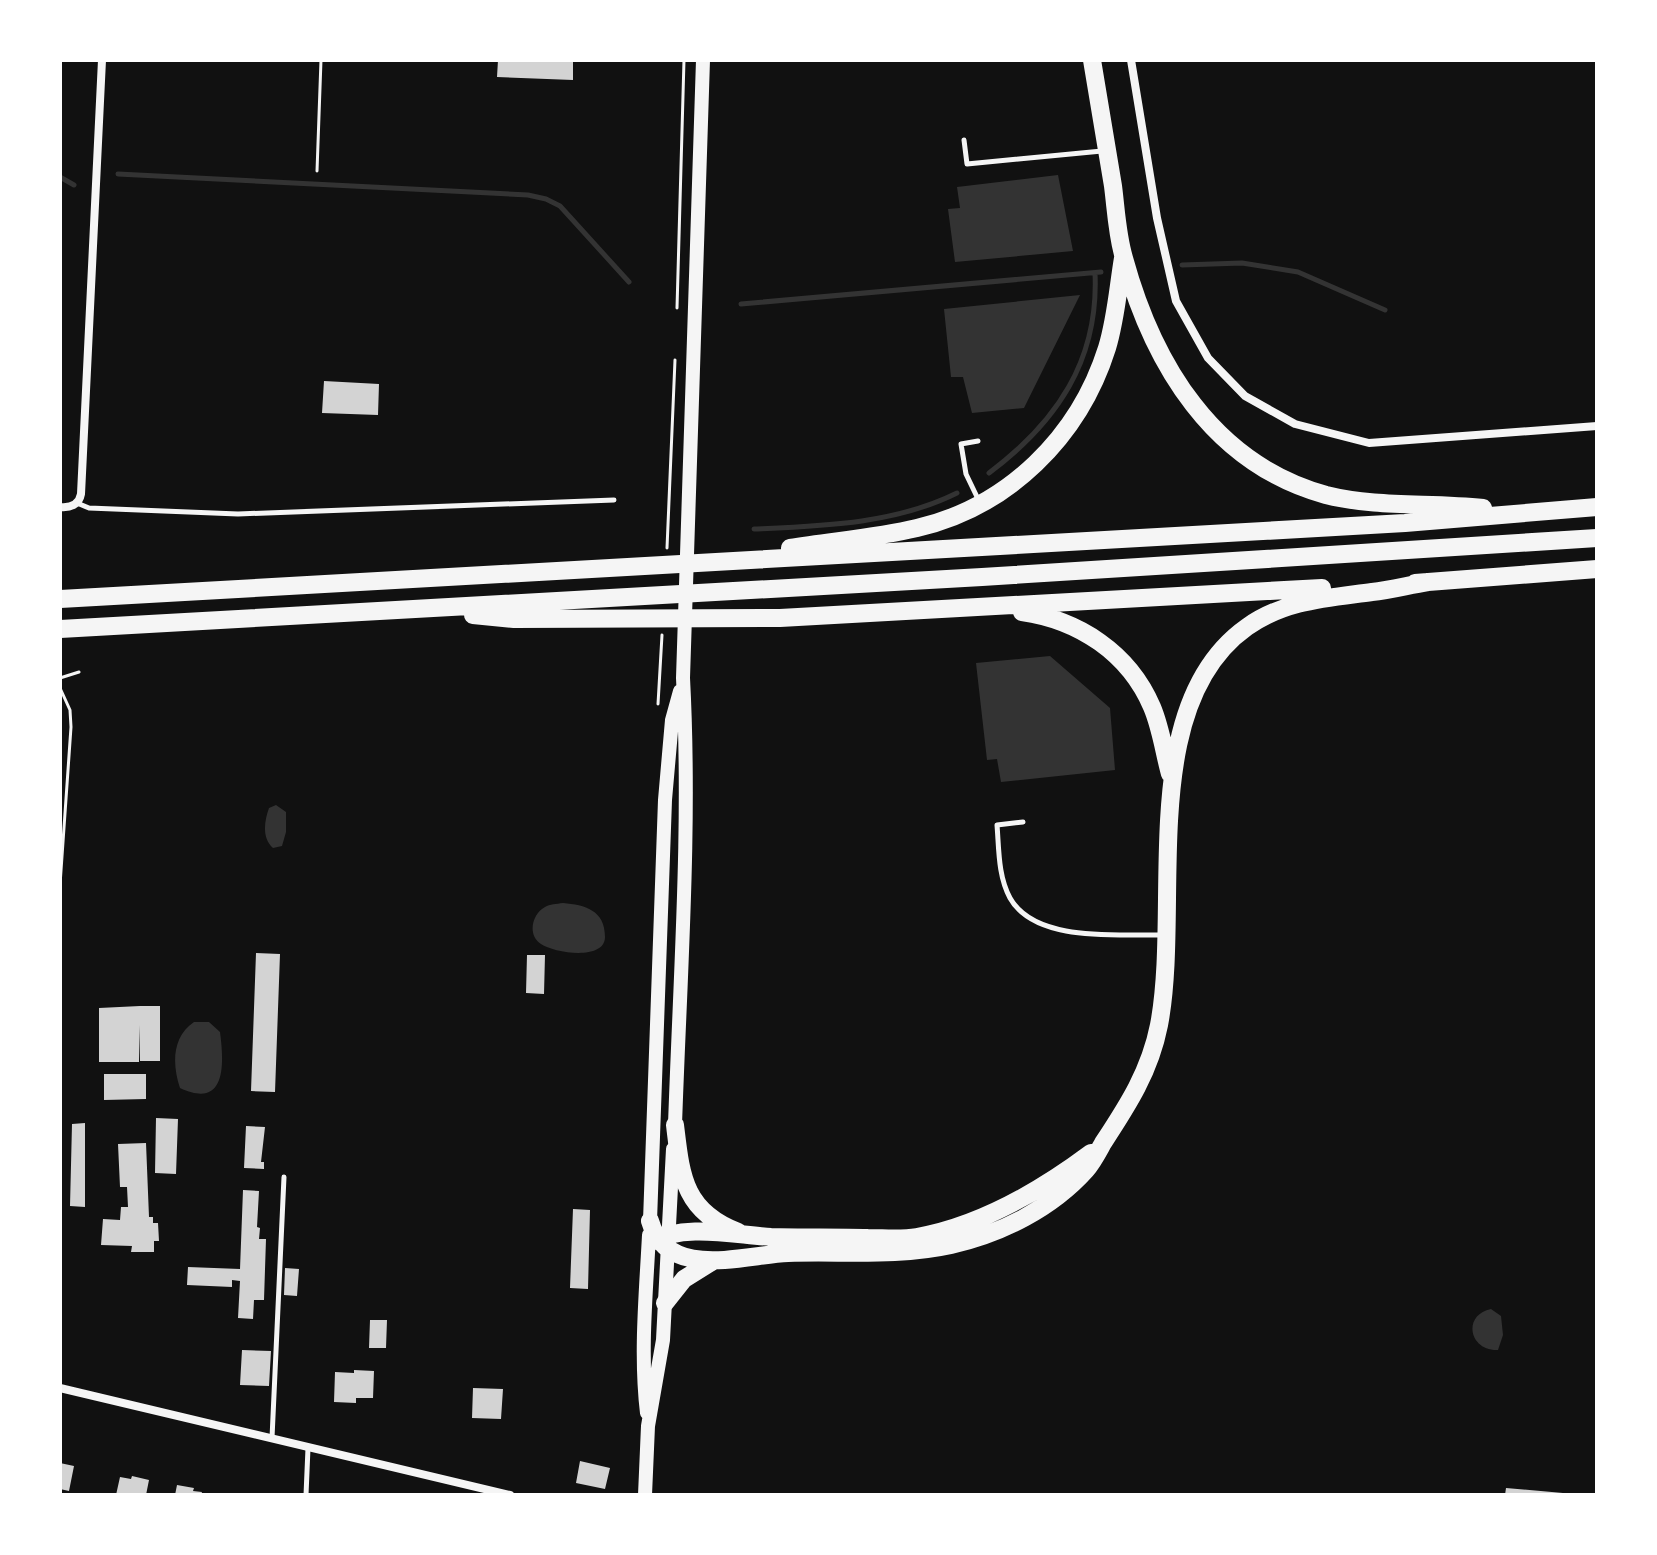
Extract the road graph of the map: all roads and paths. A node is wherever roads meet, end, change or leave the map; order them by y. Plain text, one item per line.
1 (102, 60) edge
2 (321, 60) edge
3 (684, 60) edge
4 (703, 60) edge
5 (1092, 60) edge
6 (1131, 60) edge
7 (964, 140) dead end
8 (1107, 150) junction
9 (317, 171) dead end
10 (1123, 256) junction
11 (677, 313) dead end
12 (675, 359) dead end
13 (1597, 426) edge
14 (978, 441) dead end
15 (614, 500) dead end
16 (669, 502) dead end
17 (77, 503) junction
18 (981, 505) junction
19 (60, 507) edge
20 (1597, 507) edge
21 (1523, 513) junction
22 (1597, 538) edge
23 (709, 563) junction
24 (1597, 569) edge
25 (1428, 582) junction
26 (60, 599) edge
27 (981, 607) junction
28 (414, 609) junction
29 (60, 629) edge
30 (79, 672) dead end
31 (60, 678) edge
32 (683, 678) junction
33 (60, 688) edge
34 (1172, 780) junction
35 (1023, 822) dead end
36 (60, 885) edge
37 (1167, 935) junction
38 (675, 1125) junction
39 (1102, 1144) junction
40 (284, 1177) dead end
41 (650, 1221) joint
42 (748, 1235) junction
43 (660, 1242) junction
44 (716, 1260) junction
45 (665, 1303) junction
46 (60, 1388) edge
47 (648, 1426) junction
48 (272, 1439) junction
49 (308, 1448) junction
50 (306, 1495) edge
51 (510, 1495) edge
52 (645, 1495) edge

1 - 17 street
2 - 9 path
3 - 11 path
4 - 32 main road
5 - 8 highway
6 - 13 street
7 - 8 lane
8 - 10 highway
10 - 18 highway
10 - 21 highway
12 - 16 path
14 - 18 lane
15 - 17 lane
17 - 19 street
18 - 23 highway
20 - 21 highway
21 - 23 highway
22 - 28 highway
23 - 26 highway
24 - 25 highway
25 - 27 highway
25 - 34 highway
27 - 28 highway
27 - 34 highway
28 - 29 highway
30 - 31 path
32 - 38 main road
32 - 41 main road
33 - 36 path
34 - 37 highway
35 - 37 lane
37 - 39 highway
38 - 42 highway
38 - 43 main road
39 - 42 highway
39 - 44 highway
40 - 48 lane
41 - 43 highway
42 - 43 highway
43 - 44 highway
43 - 45 main road
43 - 47 main road
44 - 45 highway
45 - 47 main road
46 - 48 street
47 - 52 main road
48 - 49 street
49 - 50 lane
49 - 51 street

